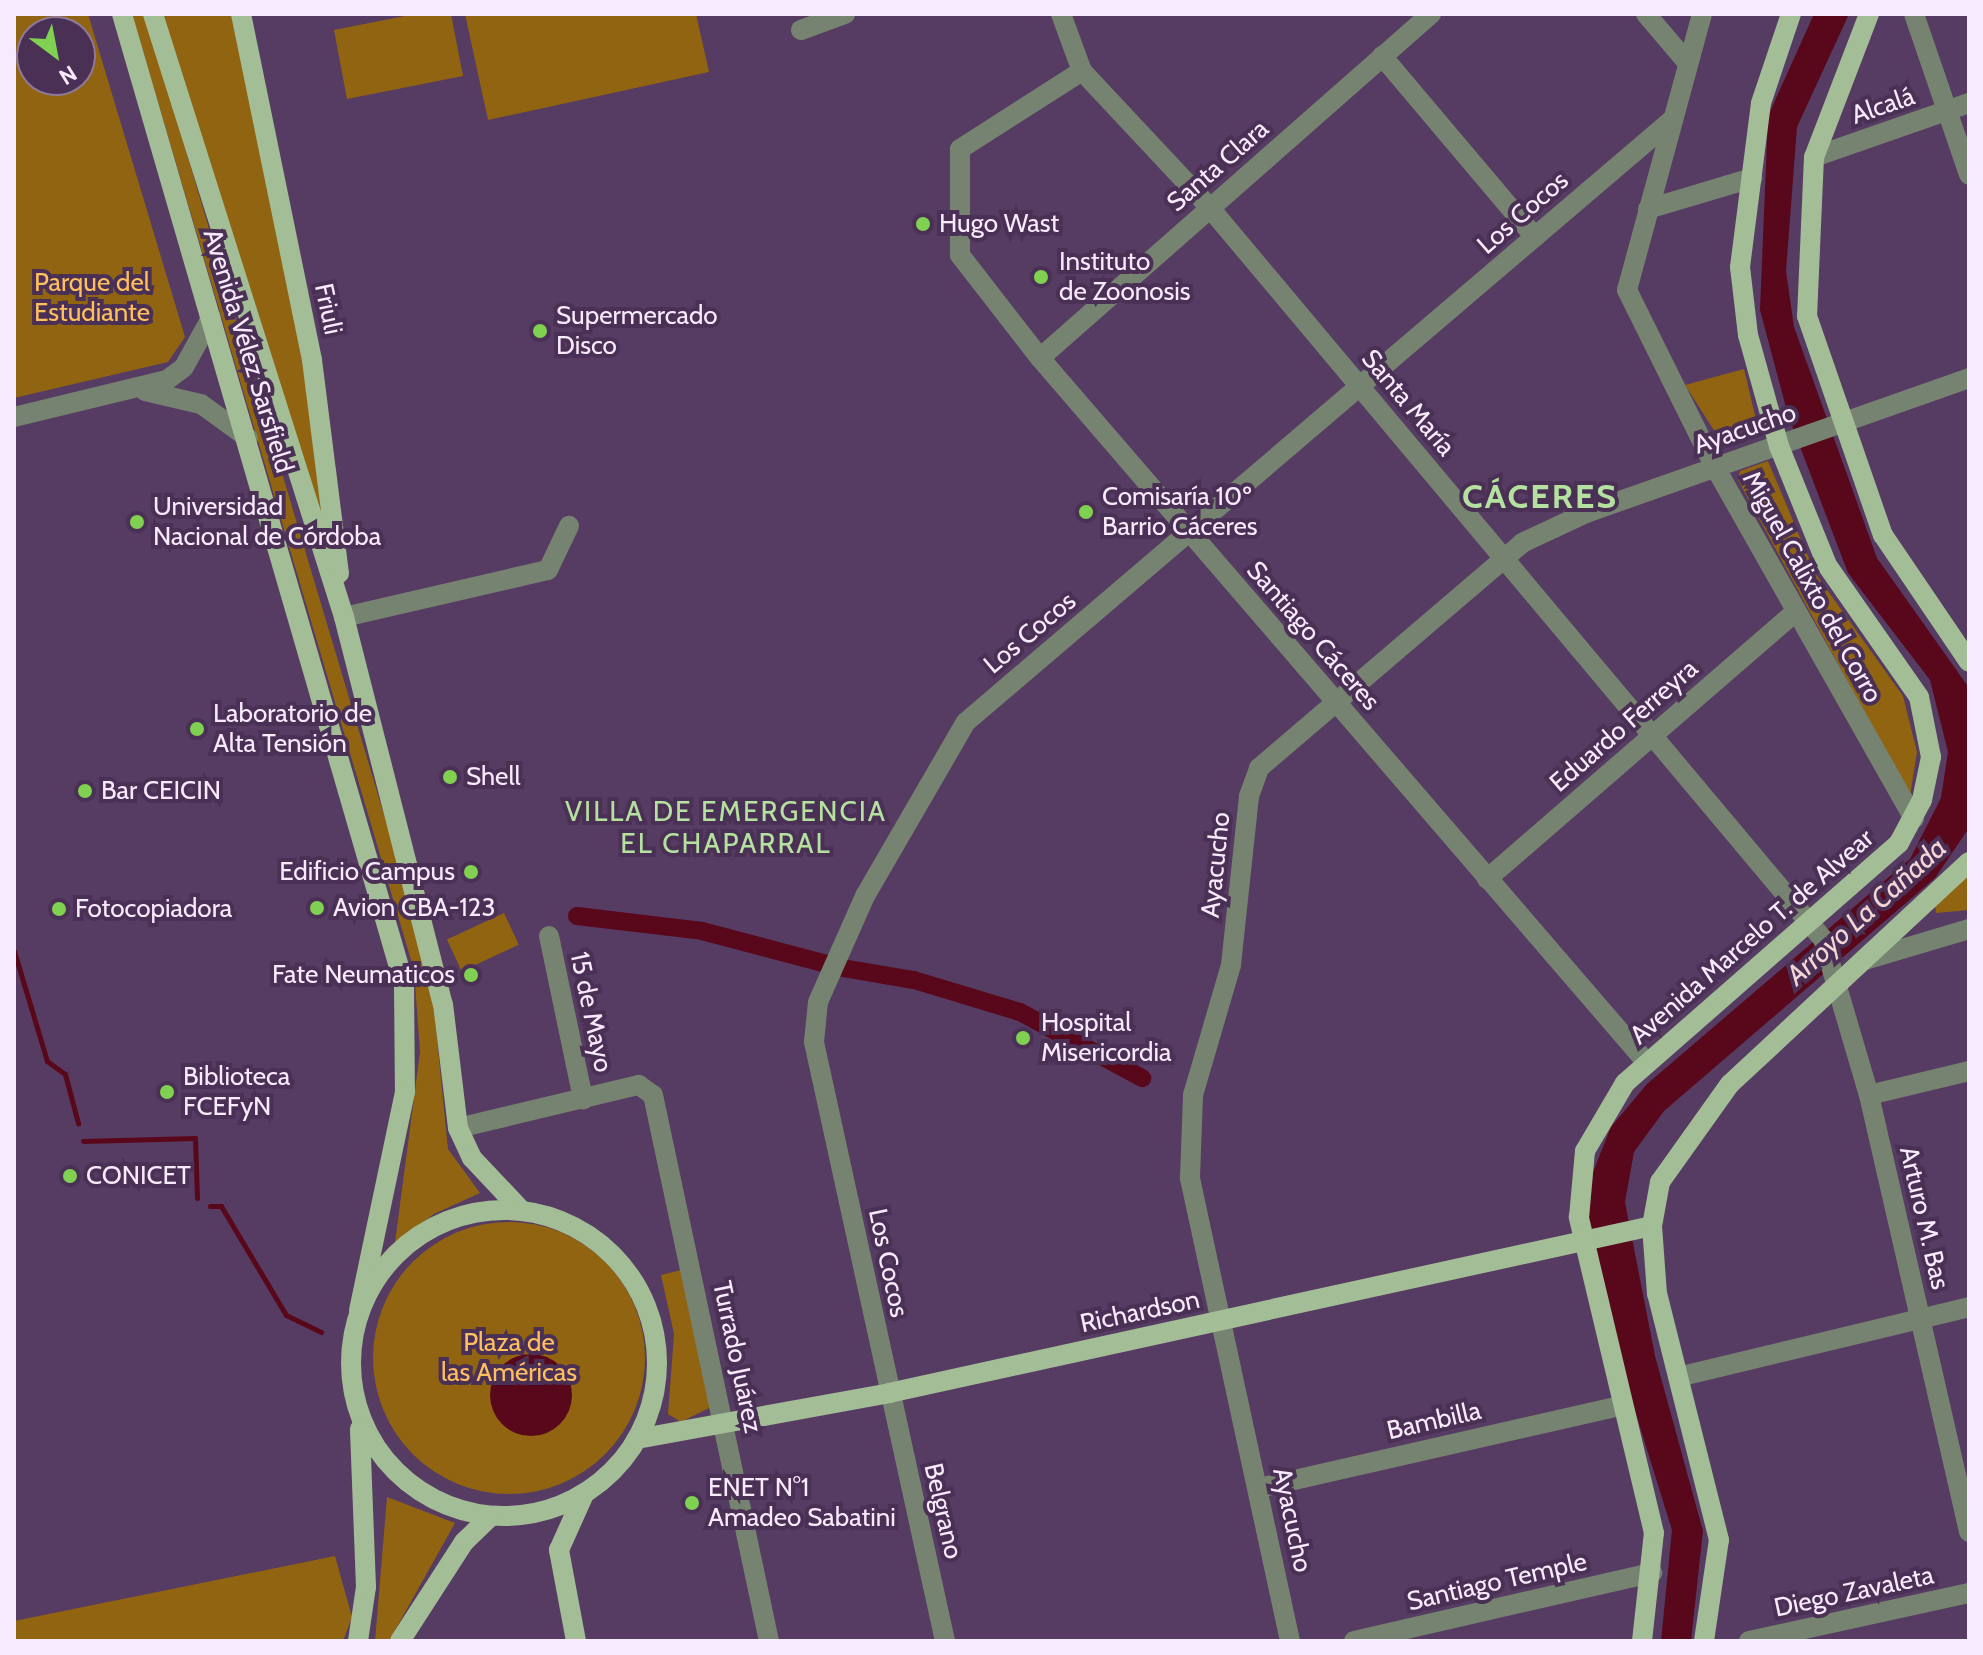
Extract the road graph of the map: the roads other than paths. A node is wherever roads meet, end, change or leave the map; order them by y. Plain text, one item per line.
1 (122, 14) edge
2 (153, 14) edge
3 (241, 14) edge
4 (845, 14) edge
5 (1061, 14) edge
6 (1431, 14) edge
7 (1646, 14) edge
8 (1702, 14) edge
9 (1791, 14) edge
10 (1869, 14) edge
11 (1914, 14) edge
12 (801, 30) dead end
13 (1382, 56) junction
14 (1687, 62) junction
15 (1082, 71) junction
16 (1969, 103) edge
17 (1946, 111) junction
18 (1673, 119) junction
19 (1814, 157) junction
20 (1969, 175) edge
21 (1752, 178) junction
22 (1210, 208) junction
23 (1648, 209) junction
24 (1535, 237) junction
25 (211, 318) junction
26 (1040, 358) junction
27 (1969, 378) edge
28 (1361, 387) junction
29 (145, 391) junction
30 (14, 417) edge
31 (1837, 425) junction
32 (248, 438) junction
33 (1783, 444) junction
34 (1715, 467) junction
35 (569, 526) dead end
36 (1190, 533) junction
37 (1504, 557) junction
38 (1795, 612) junction
39 (344, 617) junction
40 (1969, 662) edge
41 (1335, 702) junction
42 (1654, 734) junction
43 (1914, 819) junction
44 (1969, 862) edge
45 (1487, 879) junction
46 (1812, 922) junction
47 (1969, 929) edge
48 (549, 936) dead end
49 (1865, 960) junction
50 (1840, 977) junction
51 (1647, 1063) junction
52 (1969, 1071) edge
53 (1869, 1095) junction
54 (583, 1099) junction
55 (458, 1128) junction
56 (520, 1209) junction
57 (1642, 1228) junction
58 (1589, 1240) junction
59 (1969, 1307) edge
60 (359, 1310) junction
61 (1920, 1319) junction
62 (1223, 1321) junction
63 (1678, 1377) junction
64 (889, 1393) junction
65 (1620, 1406) junction
66 (359, 1417) junction
67 (724, 1421) junction
68 (637, 1439) junction
69 (1259, 1488) junction
70 (584, 1494) junction
71 (490, 1517) junction
72 (1969, 1532) edge
73 (1652, 1573) junction
74 (1969, 1593) edge
75 (358, 1641) edge
76 (400, 1641) edge
77 (576, 1641) edge
78 (769, 1641) edge
79 (945, 1641) edge
80 (1290, 1641) edge
81 (1354, 1641) edge
82 (1642, 1641) edge
83 (1704, 1641) edge
84 (1749, 1641) edge

1 - 25 main road, Avenida Vélez Sarsfield
2 - 39 main road, Avenida Vélez Sarsfield
3 - 39 main road, Friuli
4 - 12 street
5 - 15 street
6 - 13 street, Santa Clara
7 - 14 street
8 - 14 street, Miguel Calixto del Corro
9 - 21 main road, Avenida Marcelo T. de Alvear
10 - 19 main road
11 - 17 street
13 - 22 street, Santa Clara
13 - 24 street
14 - 18 street, Miguel Calixto del Corro
15 - 22 street, Santa María
15 - 26 street, Santiago Cáceres
16 - 17 street, Alcalá
17 - 19 street, Alcalá
17 - 20 street
18 - 23 street, Miguel Calixto del Corro
18 - 24 street, Los Cocos
19 - 31 main road
21 - 23 street
21 - 33 main road, Avenida Marcelo T. de Alvear
22 - 26 street, Santa Clara
22 - 28 street, Santa María
23 - 34 street, Miguel Calixto del Corro
24 - 28 street, Los Cocos
25 - 29 street
25 - 32 main road, Avenida Vélez Sarsfield
26 - 36 street, Santiago Cáceres
27 - 31 street, Ayacucho
28 - 36 street, Los Cocos
28 - 37 street, Santa María
29 - 30 street
29 - 32 street
31 - 33 street, Ayacucho
31 - 40 main road
32 - 60 main road, Avenida Vélez Sarsfield
33 - 34 street, Ayacucho
33 - 43 main road, Avenida Marcelo T. de Alvear
34 - 37 street, Ayacucho
34 - 38 street, Miguel Calixto del Corro
35 - 39 street
36 - 41 street, Santiago Cáceres
36 - 64 street, Los Cocos
37 - 41 street, Ayacucho
37 - 42 street, Santa María
38 - 42 street, Eduardo Ferreyra
38 - 43 street, Miguel Calixto del Corro
39 - 55 main road, Avenida Vélez Sarsfield
41 - 45 street, Santiago Cáceres
41 - 62 street, Ayacucho
42 - 45 street, Eduardo Ferreyra
42 - 46 street, Santa María
43 - 46 main road, Avenida Marcelo T. de Alvear
44 - 49 main road
45 - 51 street, Santiago Cáceres
46 - 50 street, Arturo M. Bas
46 - 51 main road, Avenida Marcelo T. de Alvear
47 - 49 street
48 - 54 street, 15 de Mayo
49 - 50 main road
50 - 53 street, Arturo M. Bas
50 - 57 main road
51 - 58 main road, Avenida Marcelo T. de Alvear
52 - 53 street
53 - 61 street, Arturo M. Bas
54 - 55 street
54 - 67 street, Turrado Juárez
55 - 56 main road, Avenida Vélez Sarsfield
56 - 60 main road
56 - 68 main road
57 - 58 main road, Richardson
57 - 63 main road
58 - 62 main road, Richardson
58 - 65 main road, Avenida Marcelo T. de Alvear
59 - 61 street
60 - 66 main road
61 - 63 street
61 - 72 street, Arturo M. Bas
62 - 64 main road, Richardson
62 - 69 street, Ayacucho
63 - 83 main road
64 - 67 main road, Richardson
64 - 79 street, Belgrano
65 - 69 street, Bambilla
65 - 73 main road, Avenida Marcelo T. de Alvear
66 - 71 main road
66 - 75 main road
67 - 68 main road, Richardson
67 - 78 street, Turrado Juárez
68 - 70 main road
69 - 80 street, Ayacucho
70 - 71 main road
70 - 77 main road
71 - 76 main road
73 - 81 street, Santiago Temple
73 - 82 main road, Avenida Marcelo T. de Alvear
74 - 84 street, Diego Zavaleta

